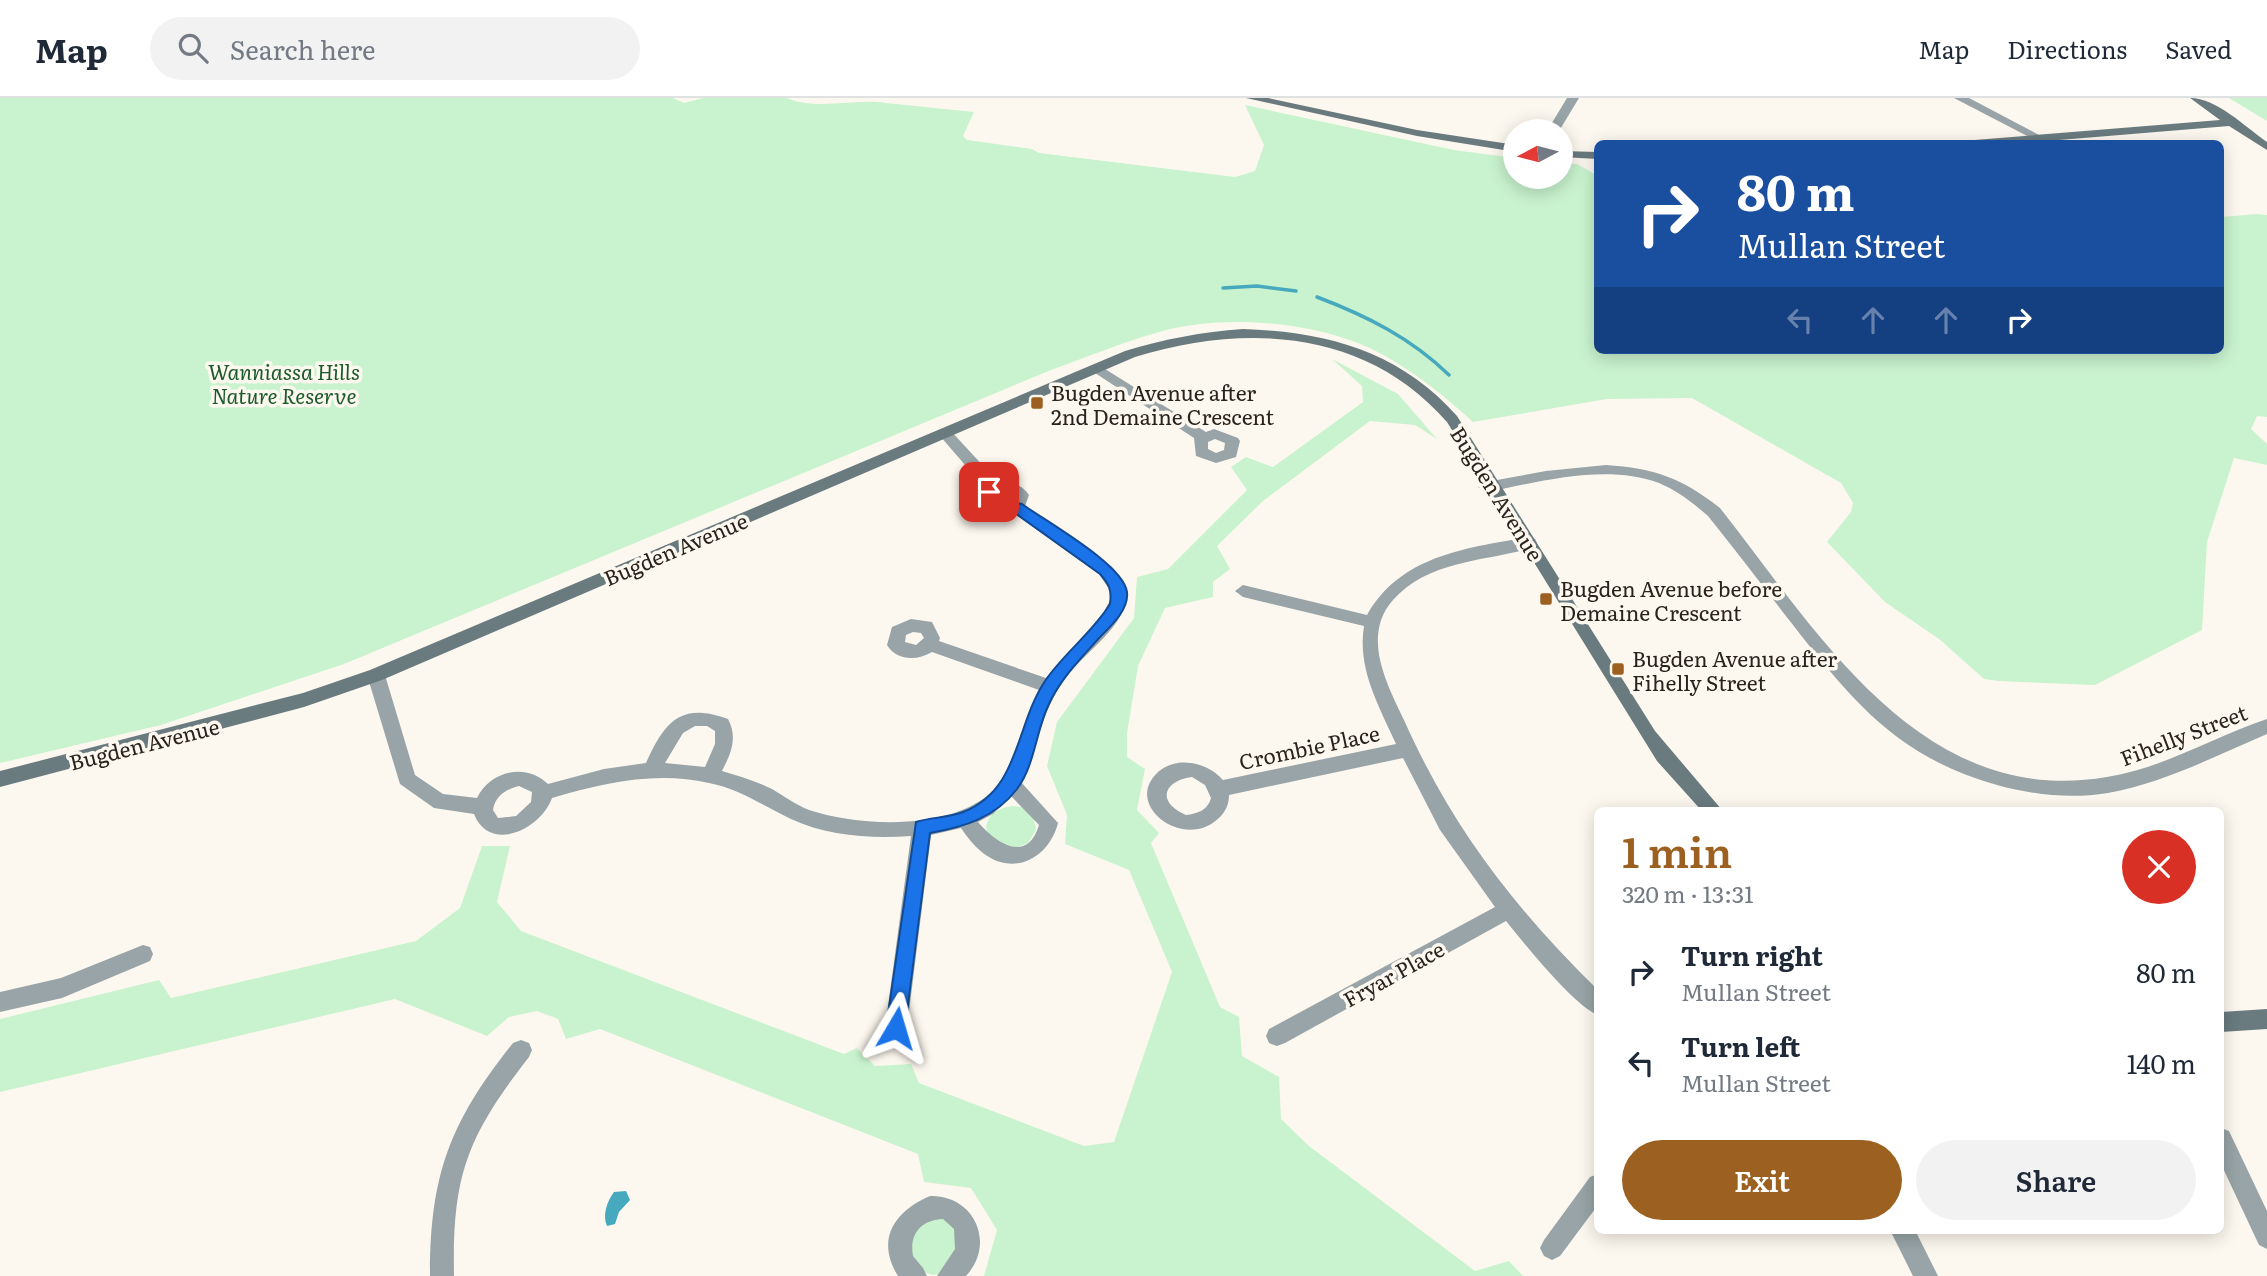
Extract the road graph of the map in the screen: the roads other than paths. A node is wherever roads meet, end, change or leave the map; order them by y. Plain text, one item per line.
1 (1252, 98) edge
2 (1573, 98) edge
3 (1960, 98) edge
4 (2196, 98) edge
5 (1560, 119) edge
6 (2231, 122) junction
7 (2037, 137) junction
8 (2005, 140) edge
9 (1503, 147) edge
10 (2267, 147) edge
11 (1573, 155) edge
12 (1594, 156) edge
13 (1097, 368) junction
14 (945, 433) junction
15 (1203, 437) dead end
16 (1490, 486) junction
17 (994, 488) junction
18 (1017, 508) junction
19 (1525, 544) junction
20 (1244, 591) dead end
21 (1372, 622) junction
22 (930, 644) dead end
23 (376, 674) junction
24 (1050, 687) junction
25 (2267, 726) edge
26 (1408, 748) junction
27 (1659, 758) junction
28 (652, 770) junction
29 (710, 775) junction
30 (0, 779) edge
31 (1012, 783) junction
32 (1219, 789) dead end
33 (543, 793) junction
34 (482, 807) junction
35 (1700, 807) edge
36 (1710, 807) edge
37 (965, 819) junction
38 (922, 827) junction
39 (1508, 909) junction
40 (143, 954) dead end
41 (1594, 1001) edge
42 (0, 1002) edge
43 (2267, 1019) edge
44 (2224, 1022) edge
45 (896, 1028) dead end
46 (1277, 1036) dead end
47 (522, 1050) dead end
48 (2224, 1145) edge
49 (1594, 1190) edge
50 (1904, 1234) edge
51 (2267, 1237) edge
52 (1552, 1248) dead end
53 (909, 1274) edge
54 (442, 1276) edge
55 (949, 1276) edge
56 (1926, 1276) edge

1 - 9 street
2 - 5 street
3 - 7 street
4 - 6 street
6 - 7 street
6 - 10 street
7 - 8 street
11 - 12 street
13 - 14 street, Bugden Avenue
13 - 15 street
13 - 16 street, Bugden Avenue
14 - 17 street
14 - 23 street, Bugden Avenue
16 - 19 street, Bugden Avenue
16 - 25 street, Fihelly Street
17 - 18 street
17 - 18 street
18 - 24 street
19 - 21 street
19 - 27 street, Bugden Avenue
20 - 21 street
21 - 26 street
22 - 24 street
23 - 30 street, Bugden Avenue
23 - 34 street
24 - 31 street
26 - 32 street, Crombie Place
26 - 39 street
27 - 35 street, Bugden Avenue
27 - 36 street, Bugden Avenue
28 - 29 street
28 - 29 street
28 - 33 street
29 - 38 street
31 - 37 street
31 - 37 street
33 - 34 street
33 - 34 street
37 - 38 street
38 - 45 street
39 - 41 street
39 - 46 street, Fryar Place
40 - 42 street
43 - 44 street
47 - 54 street
48 - 51 street
49 - 52 street
50 - 56 street
53 - 55 street

